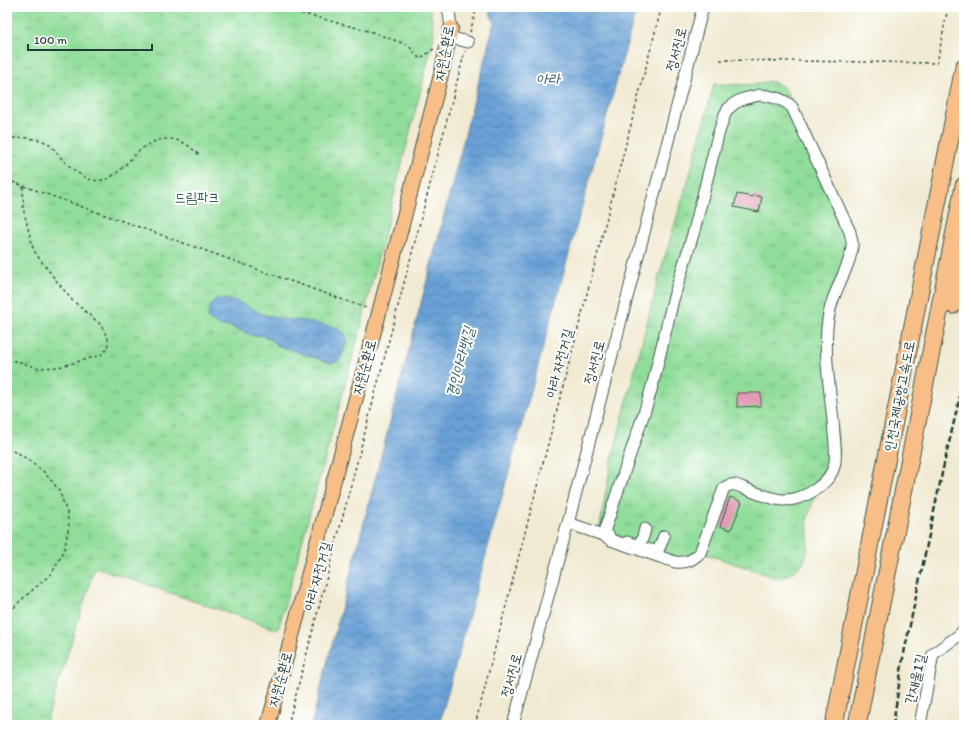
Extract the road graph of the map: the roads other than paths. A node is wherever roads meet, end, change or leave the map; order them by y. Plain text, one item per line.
1 (447, 7) edge
2 (703, 7) edge
3 (450, 32) junction
4 (468, 42) road end
5 (964, 67) edge
6 (964, 186) edge
7 (964, 253) edge
8 (925, 386) junction
9 (568, 523) junction
10 (645, 529) dead end
11 (602, 535) junction
12 (664, 536) dead end
13 (642, 548) junction
14 (964, 630) edge
15 (268, 725) edge
16 (513, 725) edge
17 (834, 725) edge
18 (857, 725) edge
19 (920, 725) edge

1 - 3 street, 자원순환로
2 - 9 street, 정서진로
3 - 4 street
3 - 15 main road, 자원순환로
5 - 17 highway, 인천국제공항고속도로
6 - 8 highway, 인천국제공항고속도로
7 - 8 highway
8 - 18 highway, 인천국제공항고속도로
9 - 11 street
9 - 16 street, 정서진로
10 - 13 street
11 - 13 street
11 - 13 street
12 - 13 street
14 - 19 street, 간재울1길

